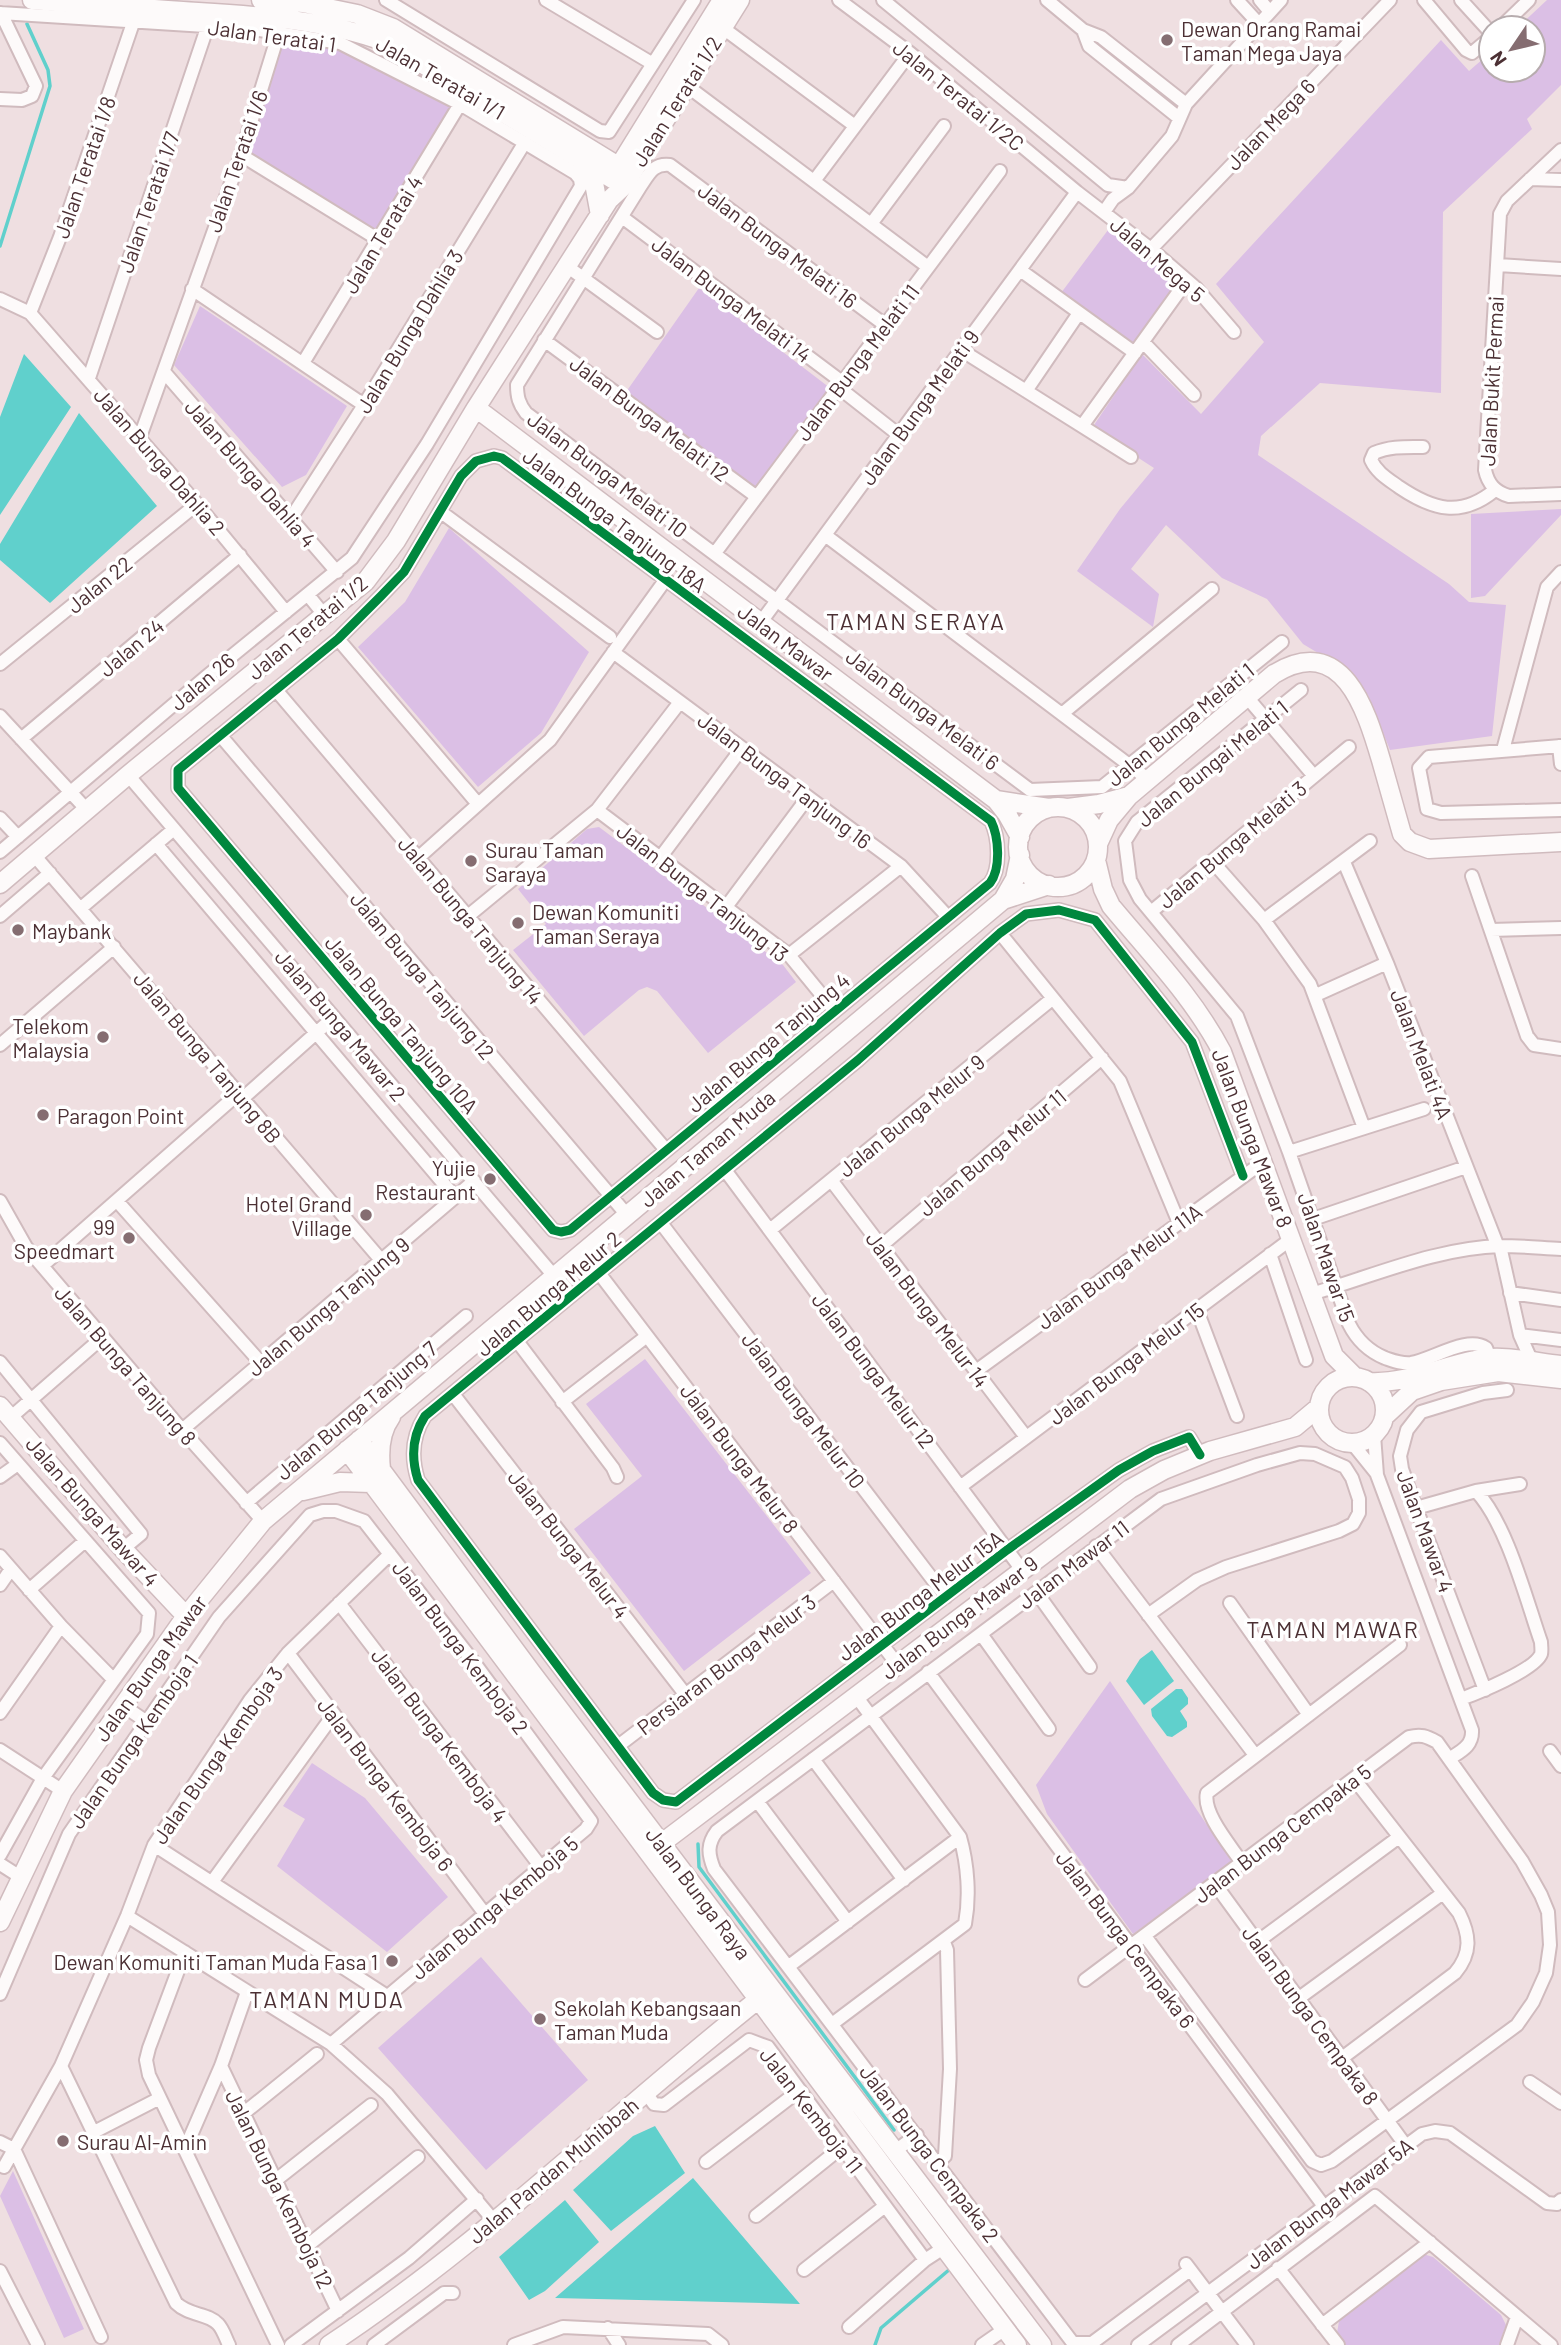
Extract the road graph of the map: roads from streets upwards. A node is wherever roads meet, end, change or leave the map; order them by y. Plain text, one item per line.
1 (41, 0) edge
2 (261, 0) edge
3 (386, 0) edge
4 (546, 0) edge
5 (694, 0) edge
6 (722, 0) edge
7 (740, 0) edge
8 (839, 0) edge
9 (883, 0) edge
10 (1047, 0) edge
11 (1237, 0) edge
12 (1260, 0) edge
13 (1281, 0) edge
14 (1390, 0) edge
15 (1424, 0) edge
16 (1461, 0) edge
17 (1529, 0) edge
18 (303, 2) edge
19 (1270, 12) junction
20 (1, 13) edge
21 (1514, 14) edge
22 (1477, 19) edge
23 (134, 20) junction
24 (1259, 24) junction
25 (208, 25) junction
26 (723, 28) junction
27 (1083, 30) junction
28 (279, 32) junction
29 (1477, 48) edge
30 (910, 53) junction
31 (653, 64) junction
32 (687, 86) junction
33 (0, 99) edge
34 (460, 104) junction
35 (1186, 104) junction
36 (1179, 118) junction
37 (855, 126) junction
38 (944, 126) dead end
39 (609, 132) joint
40 (525, 142) junction
41 (1561, 150) edge
42 (241, 155) junction
43 (579, 158) junction
44 (670, 165) joint
45 (1000, 171) dead end
46 (621, 176) junction
47 (1530, 178) junction
48 (1561, 180) edge
49 (814, 181) junction
50 (1108, 185) junction
51 (1128, 188) junction
52 (580, 192) joint
53 (1077, 192) junction
54 (1114, 198) junction
55 (604, 207) junction
56 (1104, 212) junction
57 (622, 217) junction
58 (871, 224) junction
59 (379, 240) junction
60 (1151, 249) junction
61 (1498, 265) junction
62 (568, 267) junction
63 (928, 267) junction
64 (1020, 270) junction
65 (1561, 270) edge
66 (584, 279) junction
67 (192, 289) junction
68 (1180, 290) dead end
69 (0, 299) edge
70 (30, 313) junction
71 (1079, 313) junction
72 (885, 325) junction
73 (657, 332) dead end
74 (1234, 332) dead end
75 (544, 340) junction
76 (1139, 347) junction
77 (961, 350) junction
78 (303, 363) junction
79 (164, 373) junction
80 (89, 378) junction
81 (517, 385) joint
82 (840, 385) junction
83 (1026, 391) junction
84 (1194, 395) dead end
85 (364, 405) junction
86 (476, 408) junction
87 (1082, 426) junction
88 (899, 435) junction
89 (140, 438) junction
90 (1423, 447) dead end
91 (1131, 457) dead end
92 (1495, 490) junction
93 (1561, 494) edge
94 (757, 497) junction
95 (197, 504) junction
96 (441, 512) junction
97 (292, 518) junction
98 (825, 535) junction
99 (667, 552) junction
100 (715, 553) junction
101 (240, 555) junction
102 (654, 570) junction
103 (337, 572) junction
104 (1561, 572) edge
105 (666, 579) junction
106 (366, 581) junction
107 (1212, 589) dead end
108 (308, 595) junction
109 (381, 596) junction
110 (777, 600) junction
111 (286, 612) junction
112 (325, 616) junction
113 (761, 622) junction
114 (610, 637) dead end
115 (338, 639) junction
116 (1282, 642) dead end
117 (613, 652) junction
118 (0, 664) edge
119 (276, 690) junction
120 (1301, 690) dead end
121 (1246, 696) junction
122 (680, 702) junction
123 (1063, 713) junction
124 (0, 716) edge
125 (1265, 719) junction
126 (220, 736) junction
127 (22, 739) junction
128 (1560, 746) edge
129 (1349, 747) dead end
130 (742, 748) junction
131 (1503, 750) junction
132 (1561, 764) edge
133 (1131, 766) junction
134 (128, 775) junction
135 (1314, 776) junction
136 (1149, 780) junction
137 (178, 788) joint
138 (1030, 790) joint
139 (70, 792) junction
140 (1129, 796) junction
141 (808, 797) junction
142 (996, 800) junction
143 (478, 804) junction
144 (1049, 808) junction
145 (1068, 808) junction
146 (86, 810) junction
147 (597, 810) junction
148 (1561, 810) edge
149 (0, 818) edge
150 (991, 821) joint
151 (174, 829) junction
152 (1561, 834) edge
153 (18, 837) junction
154 (1370, 842) dead end
155 (1561, 842) edge
156 (156, 844) junction
157 (1415, 844) junction
158 (1020, 846) junction
159 (0, 852) edge
160 (1097, 852) junction
161 (34, 855) junction
162 (418, 858) junction
163 (660, 858) junction
164 (1212, 861) junction
165 (1344, 862) junction
166 (901, 866) junction
167 (51, 873) junction
168 (1472, 876) dead end
169 (1130, 880) joint
170 (0, 884) edge
171 (1058, 885) junction
172 (1003, 900) junction
173 (1111, 906) junction
174 (726, 907) junction
175 (81, 908) junction
176 (1151, 912) junction
177 (0, 916) edge
178 (468, 916) junction
179 (947, 917) junction
180 (1264, 920) junction
181 (1561, 928) edge
182 (1491, 930) junction
183 (1000, 933) junction
184 (114, 947) junction
185 (789, 955) junction
186 (1387, 963) junction
187 (1316, 995) junction
188 (1052, 999) junction
189 (834, 1010) junction
190 (334, 1017) junction
191 (316, 1033) junction
192 (0, 1045) edge
193 (1561, 1049) edge
194 (1102, 1058) junction
195 (241, 1096) junction
196 (1424, 1109) dead end
197 (1364, 1128) junction
198 (666, 1150) junction
199 (1289, 1152) junction
200 (1263, 1162) junction
201 (1466, 1167) junction
202 (725, 1170) junction
203 (1243, 1176) junction
204 (831, 1180) junction
205 (474, 1181) junction
206 (611, 1196) junction
207 (456, 1197) junction
208 (0, 1201) edge
209 (117, 1201) junction
210 (627, 1215) junction
211 (1313, 1219) junction
212 (662, 1223) junction
213 (1179, 1223) junction
214 (770, 1230) junction
215 (1291, 1239) junction
216 (881, 1246) junction
217 (1499, 1246) junction
218 (1561, 1249) edge
219 (583, 1252) junction
220 (1270, 1254) junction
221 (381, 1260) junction
222 (43, 1266) junction
223 (599, 1272) junction
224 (554, 1276) junction
225 (1336, 1287) junction
226 (1510, 1293) junction
227 (1311, 1294) junction
228 (1561, 1300) edge
229 (1196, 1310) junction
230 (466, 1316) dead end
231 (1520, 1335) junction
232 (647, 1336) junction
233 (103, 1337) junction
234 (1561, 1340) edge
235 (517, 1341) junction
236 (1334, 1356) junction
237 (1306, 1360) dead end
238 (0, 1362) edge
239 (1532, 1362) junction
240 (261, 1363) junction
241 (1498, 1363) junction
242 (1561, 1365) edge
243 (975, 1371) junction
244 (1362, 1379) junction
245 (1561, 1379) edge
246 (1326, 1390) junction
247 (453, 1394) junction
248 (30, 1400) junction
249 (562, 1402) junction
250 (399, 1406) junction
251 (1319, 1407) junction
252 (5, 1412) edge
253 (1237, 1416) dead end
254 (1385, 1416) junction
255 (1294, 1427) junction
256 (182, 1430) junction
257 (1328, 1432) junction
258 (1374, 1435) junction
259 (1026, 1437) junction
260 (1249, 1440) junction
261 (0, 1443) edge
262 (1352, 1443) junction
263 (353, 1445) junction
264 (1200, 1455) junction
265 (18, 1464) junction
266 (1257, 1465) junction
267 (1377, 1475) junction
268 (376, 1476) junction
269 (0, 1477) edge
270 (617, 1477) dead end
271 (1520, 1484) dead end
272 (960, 1487) junction
273 (1476, 1491) junction
274 (289, 1497) junction
275 (246, 1503) junction
276 (1416, 1508) junction
277 (310, 1515) joint
278 (263, 1521) junction
279 (85, 1541) junction
280 (1096, 1546) junction
281 (123, 1549) junction
282 (1007, 1550) junction
283 (390, 1554) junction
284 (0, 1556) edge
285 (11, 1569) junction
286 (1022, 1570) junction
287 (834, 1581) junction
288 (0, 1585) edge
289 (29, 1590) junction
290 (1037, 1592) junction
291 (946, 1597) junction
292 (1230, 1602) dead end
293 (339, 1603) junction
294 (1148, 1615) junction
295 (186, 1616) junction
296 (61, 1626) junction
297 (981, 1634) junction
298 (882, 1645) junction
299 (1400, 1645) dead end
300 (288, 1653) junction
301 (897, 1664) junction
302 (1090, 1667) dead end
303 (928, 1672) junction
304 (113, 1679) junction
305 (1485, 1690) junction
306 (685, 1695) junction
307 (856, 1696) junction
308 (1461, 1699) junction
309 (122, 1705) junction
310 (542, 1710) junction
311 (0, 1713) edge
312 (334, 1714) junction
313 (1309, 1715) junction
314 (871, 1716) junction
315 (147, 1722) junction
316 (522, 1726) junction
317 (1049, 1729) dead end
318 (618, 1745) junction
319 (0, 1750) edge
320 (1550, 1751) dead end
321 (1255, 1755) junction
322 (813, 1759) junction
323 (1449, 1759) junction
324 (629, 1760) junction
325 (1561, 1766) edge
326 (610, 1775) junction
327 (43, 1778) junction
328 (1355, 1780) junction
329 (62, 1791) junction
330 (663, 1800) joint
331 (757, 1801) junction
332 (591, 1821) joint
333 (5, 1834) edge
334 (1399, 1836) junction
335 (960, 1838) junction
336 (154, 1845) junction
337 (708, 1847) joint
338 (655, 1848) junction
339 (0, 1855) edge
340 (1242, 1863) junction
341 (0, 1864) edge
342 (541, 1867) junction
343 (22, 1878) junction
344 (904, 1880) junction
345 (212, 1882) junction
346 (1215, 1884) junction
347 (1443, 1893) junction
348 (485, 1914) junction
349 (127, 1916) junction
350 (0, 1922) edge
351 (848, 1922) junction
352 (1145, 1936) junction
353 (943, 1941) junction
354 (1257, 1942) junction
355 (1131, 1946) junction
356 (185, 1952) junction
357 (789, 1966) junction
358 (1085, 1980) dead end
359 (247, 1992) junction
360 (0, 1994) edge
361 (765, 1994) junction
362 (387, 1996) junction
363 (1299, 1998) junction
364 (832, 2024) junction
365 (331, 2044) junction
366 (317, 2054) dead end
367 (1342, 2058) junction
368 (61, 2066) junction
369 (221, 2066) junction
370 (1530, 2082) dead end
371 (800, 2090) junction
372 (646, 2092) junction
373 (160, 2098) junction
374 (1561, 2103) edge
375 (371, 2105) dead end
376 (244, 2113) junction
377 (1388, 2120) junction
378 (94, 2132) junction
379 (917, 2135) junction
380 (0, 2142) edge
381 (1406, 2146) junction
382 (842, 2147) junction
383 (14, 2149) junction
384 (185, 2149) junction
385 (895, 2151) junction
386 (418, 2157) dead end
387 (706, 2162) dead end
388 (938, 2162) junction
389 (4, 2167) dead end
390 (276, 2180) junction
391 (477, 2199) junction
392 (1561, 2200) edge
393 (1324, 2205) junction
394 (885, 2206) junction
395 (755, 2216) dead end
396 (494, 2221) junction
397 (1430, 2242) junction
398 (307, 2246) junction
399 (935, 2254) junction
400 (1278, 2268) junction
401 (804, 2270) dead end
402 (0, 2271) edge
403 (453, 2292) dead end
404 (1208, 2293) junction
405 (338, 2311) junction
406 (1222, 2311) junction
407 (1517, 2317) junction
408 (1322, 2325) junction
409 (849, 2327) dead end
410 (608, 2328) junction
411 (1005, 2329) junction
412 (101, 2337) dead end
413 (986, 2342) edge
414 (519, 2344) edge
415 (38, 2345) edge
416 (229, 2345) edge
417 (278, 2345) edge
418 (291, 2345) edge
419 (329, 2345) edge
420 (374, 2345) edge
421 (620, 2345) edge
422 (722, 2345) edge
423 (1017, 2345) edge
424 (1042, 2345) edge
425 (1138, 2345) edge
426 (1178, 2345) edge
427 (1247, 2345) edge
428 (1338, 2345) edge
429 (1507, 2345) edge
430 (1551, 2345) edge

1 - 43 street, Jalan Teratai 1/1
2 - 18 street, Jalan Teratai 1/1
3 - 39 street, Jalan Teratai 1/1
4 - 31 street
5 - 31 street, Jalan Teratai 1/2
6 - 46 street, Jalan Teratai 1/2
7 - 26 street, Jalan Teratai 1/2
8 - 30 street, Jalan Teratai 1/2C
9 - 50 street, Jalan Mega 5
10 - 27 street
11 - 24 street
12 - 19 street
13 - 19 street
14 - 60 street, Jalan Mega 6
15 - 29 street
16 - 22 street
17 - 21 street
18 - 46 street, Jalan Teratai 1/1
19 - 24 street
20 - 23 street, Jalan Teratai 1
20 - 33 street
23 - 25 street, Jalan Teratai 1
23 - 70 street, Jalan Teratai 1/8
24 - 35 street
25 - 28 street, Jalan Teratai 1
25 - 80 street, Jalan Teratai 1/7
26 - 32 street, Jalan Teratai 1/2
26 - 37 street
27 - 35 street
27 - 36 street
28 - 34 street, Jalan Teratai 1
28 - 42 street, Jalan Teratai 1/6
30 - 37 street
30 - 53 street, Jalan Teratai 1/2C
31 - 39 street, Jalan Teratai 1/2
32 - 46 street, Jalan Teratai 1/2
32 - 49 street
34 - 40 street, Jalan Teratai 1
34 - 59 street, Jalan Teratai 4
35 - 36 street
36 - 51 street
37 - 49 street
38 - 58 street
40 - 52 street, Jalan Teratai 1
40 - 85 street, Jalan Bunga Dahlia 3
41 - 47 street
42 - 59 street
42 - 67 street, Jalan Teratai 1/6
43 - 46 street, Jalan Teratai 1/1
43 - 55 street
44 - 57 street, Jalan Teratai 1/2
44 - 72 street, Jalan Bunga Melati 16
45 - 63 street, Jalan Bunga Melati 11
46 - 55 street, Jalan Teratai 1/2
47 - 48 street
47 - 61 street
49 - 58 street
50 - 51 street, Jalan Mega 5
50 - 54 street, Jalan Mega 5
51 - 54 street
52 - 103 street, Jalan Teratai 1/2
53 - 56 street, Jalan Mega 5
53 - 64 street, Jalan Bunga Melati 9
54 - 56 street
55 - 62 street, Jalan Teratai 1/2
56 - 60 street, Jalan Mega 5
57 - 66 street, Jalan Teratai 1/2
57 - 82 street, Jalan Bunga Melati 14
58 - 63 street
59 - 78 street, Jalan Teratai 4
60 - 74 street, Jalan Mega 5
61 - 65 street, Jalan Bukit Permai
61 - 92 street, Jalan Bukit Permai
62 - 66 street
62 - 86 street, Jalan Teratai 1/2
63 - 72 street, Jalan Bunga Melati 11
64 - 71 street
64 - 77 street, Jalan Bunga Melati 9
66 - 73 street
66 - 75 street, Jalan Teratai 1/2
67 - 78 street
67 - 79 street, Jalan Teratai 1/6
68 - 76 street
69 - 70 street
70 - 80 street, Jalan Bunga Dahlia 2
71 - 76 street
71 - 83 street
72 - 82 street, Jalan Bunga Melati 11
75 - 81 street, Jalan Teratai 1/2
75 - 94 street, Jalan Bunga Melati 12
76 - 84 street
76 - 87 street
77 - 83 street
77 - 88 street, Jalan Bunga Melati 9
78 - 85 street
79 - 89 street, Jalan Teratai 1/6
79 - 97 street, Jalan Bunga Dahlia 4
80 - 89 street, Jalan Bunga Dahlia 2
81 - 100 street, Jalan Bunga Melati 10
82 - 88 street, Jalan Bunga Melati 14
82 - 94 street, Jalan Bunga Melati 11
83 - 87 street
85 - 97 street, Jalan Bunga Dahlia 3
86 - 99 street, Jalan Mawar
86 - 106 street, Jalan Teratai 1/2
87 - 91 street
88 - 98 street, Jalan Bunga Melati 9
89 - 95 street, Jalan Bunga Dahlia 2
90 - 92 street
92 - 93 street, Jalan Bukit Permai
94 - 100 street, Jalan Bunga Melati 11
95 - 101 street, Jalan Bunga Dahlia 2
95 - 118 street, Jalan 22
96 - 102 street, Jalan Bunga Tanjung 18A
96 - 109 street, Jalan Bunga Tanjung 18A
96 - 114 street
97 - 103 street, Jalan Bunga Dahlia 4
98 - 110 street, Jalan Bunga Melati 9
98 - 123 street
99 - 102 street
99 - 113 street, Jalan Mawar
100 - 110 street, Jalan Bunga Melati 6
101 - 111 street, Jalan Bunga Dahlia 2
101 - 127 street, Jalan 24
102 - 105 street, Jalan Bunga Tanjung 18A
103 - 108 street, Jalan 26
104 - 131 street
105 - 117 street
105 - 150 street, Jalan Bunga Tanjung 18A
106 - 109 street
106 - 112 street, Jalan Teratai 1/2
107 - 123 street
108 - 111 street, Jalan 26
108 - 112 street
109 - 115 street, Jalan Bunga Tanjung 18A
110 - 113 street, Jalan Bunga Melati 9
110 - 138 street, Jalan Bunga Melati 6
111 - 139 street, Jalan 26
112 - 134 street, Jalan Teratai 1/2
113 - 142 street, Jalan Mawar
115 - 119 street, Jalan Bunga Tanjung 18A
115 - 143 street
116 - 133 street, Jalan Bunga Melati 1
117 - 122 street, Jalan Bunga Tanjung 16
117 - 143 street
119 - 126 street, Jalan Bunga Tanjung 18A
119 - 162 street, Jalan Bunga Tanjung 14
120 - 125 street, Jalan Bungai Melati 1
121 - 125 street, Jalan Bunga Melati 3
121 - 136 street
121 - 157 street
122 - 130 street, Jalan Bunga Tanjung 16
122 - 147 street
123 - 133 street
124 - 127 street
125 - 135 street, Jalan Bunga Melati 3
125 - 169 street, Jalan Bungai Melati 1
126 - 137 street, Jalan Bunga Tanjung 18A
126 - 206 street, Jalan Bunga Tanjung 12
127 - 139 street
128 - 131 street
128 - 132 street
129 - 135 street, Jalan Bunga Melati 3
130 - 141 street, Jalan Bunga Tanjung 16
130 - 163 street
131 - 148 street
133 - 136 street
133 - 138 street, Jalan Bunga Melati 1
134 - 146 street, Jalan Teratai 1/2
134 - 151 street, Jalan Bunga Mawar 2
135 - 164 street, Jalan Bunga Melati 3
136 - 140 street
137 - 206 street, Jalan Bunga Tanjung 10A
139 - 146 street
139 - 153 street, Jalan 26
140 - 145 street
140 - 160 street
141 - 166 street, Jalan Bunga Tanjung 16
141 - 174 street
142 - 144 street, Jalan Mawar
142 - 158 street, Jalan Mawar
143 - 162 street
144 - 145 street
144 - 158 street
145 - 160 street
146 - 161 street, Jalan Teratai 1/2
147 - 163 street, Jalan Bunga Tanjung 13
147 - 178 street
149 - 153 street
150 - 179 street, Jalan Bunga Tanjung 4
151 - 156 street
151 - 190 street, Jalan Bunga Mawar 2
152 - 157 street
153 - 159 street, Jalan 26
154 - 165 street
155 - 157 street
156 - 175 street
156 - 191 street
158 - 171 street
158 - 172 street, Jalan Taman Muda
160 - 171 street
160 - 173 street, Jalan Bunga Mawar 8
161 - 167 street, Jalan Bunga Tanjung 8B
161 - 170 street, Jalan Teratai 1/2
162 - 178 street, Jalan Bunga Tanjung 14
163 - 174 street, Jalan Bunga Tanjung 13
164 - 176 street, Jalan Bunga Melati 3
164 - 180 street
165 - 180 street
165 - 186 street, Jalan Melati 4A
166 - 179 street, Jalan Bunga Tanjung 16
166 - 185 street
167 - 175 street, Jalan Bunga Tanjung 8B
167 - 177 street
168 - 182 street
169 - 176 street, Jalan Mawar 15
171 - 172 street, Jalan Taman Muda
171 - 173 street, Jalan Bunga Mawar 8
172 - 210 street, Jalan Taman Muda
173 - 200 street, Jalan Bunga Mawar 8
174 - 185 street, Jalan Bunga Tanjung 13
175 - 184 street, Jalan Bunga Tanjung 8B
176 - 199 street, Jalan Mawar 15
178 - 198 street, Jalan Bunga Tanjung 14
179 - 189 street, Jalan Bunga Tanjung 4
180 - 187 street
181 - 182 street
182 - 193 street
183 - 188 street
183 - 202 street, Jalan Bunga Melur 2
183 - 203 street, Jalan Bunga Melur 2
184 - 192 street
184 - 195 street, Jalan Bunga Tanjung 8B
185 - 189 street, Jalan Bunga Tanjung 13
186 - 187 street
186 - 201 street, Jalan Melati 4A
187 - 197 street
188 - 194 street
188 - 204 street, Jalan Bunga Melur 9
189 - 198 street, Jalan Bunga Tanjung 4
190 - 191 street
190 - 205 street, Jalan Bunga Mawar 2
191 - 195 street
191 - 207 street
194 - 213 street
194 - 216 street, Jalan Bunga Melur 11
195 - 209 street
195 - 221 street, Jalan Bunga Tanjung 8B
196 - 197 street
197 - 199 street
198 - 206 street, Jalan Bunga Tanjung 4
199 - 211 street, Jalan Mawar 15
200 - 203 street, Jalan Bunga Melur 11A
200 - 215 street, Jalan Bunga Mawar 8
201 - 211 street
201 - 217 street, Jalan Melati 4A
202 - 212 street, Jalan Bunga Melur 2
202 - 214 street, Jalan Bunga Melur 12
203 - 213 street, Jalan Bunga Melur 11A
204 - 214 street, Jalan Bunga Melur 9
204 - 216 street, Jalan Bunga Melur 14
205 - 207 street, Jalan Bunga Tanjung 9
205 - 224 street, Jalan Bunga Mawar 2
206 - 210 street, Jalan Bunga Tanjung 12
207 - 221 street, Jalan Bunga Tanjung 9
208 - 222 street, Jalan Bunga Tanjung 8
209 - 222 street
209 - 240 street
210 - 219 street, Jalan Taman Muda
211 - 225 street, Jalan Mawar 15
212 - 223 street, Jalan Bunga Melur 2
212 - 291 street, Jalan Bunga Melur 10
213 - 243 street, Jalan Bunga Melur 11A
214 - 272 street, Jalan Bunga Melur 12
215 - 220 street, Jalan Bunga Melur 15
215 - 227 street, Jalan Bunga Mawar 8
216 - 243 street, Jalan Bunga Melur 14
217 - 218 street
217 - 225 street
217 - 226 street, Jalan Melati 4A
219 - 223 street, Jalan Bunga Melur 8
219 - 224 street, Jalan Taman Muda
220 - 229 street, Jalan Bunga Melur 15
220 - 237 street
221 - 240 street, Jalan Bunga Tanjung 9
222 - 233 street, Jalan Bunga Tanjung 8
223 - 232 street, Jalan Bunga Melur 8
223 - 235 street, Jalan Bunga Melur 2
224 - 250 street, Jalan Taman Muda
225 - 227 street
225 - 241 street, Jalan Mawar 15
226 - 228 street
226 - 231 street, Jalan Melati 4A
227 - 236 street, Jalan Bunga Mawar 8
229 - 253 street
229 - 259 street, Jalan Bunga Melur 15
230 - 275 street, Jalan Bunga Tanjung 7
231 - 234 street
231 - 239 street, Jalan Melati 4A
231 - 241 street
232 - 249 street
232 - 287 street, Jalan Bunga Melur 8
233 - 248 street
233 - 256 street, Jalan Bunga Tanjung 8
235 - 247 street, Jalan Bunga Melur 2
235 - 249 street
236 - 244 street, Jalan Bunga Mawar 8
236 - 246 street
238 - 248 street
239 - 241 street
239 - 242 street
240 - 256 street, Jalan Bunga Tanjung 9
241 - 244 street
241 - 245 street
241 - 254 street
241 - 276 street, Jalan Mawar 4
243 - 259 street, Jalan Bunga Melur 14
244 - 246 street
244 - 254 street
246 - 251 street
247 - 306 street, Jalan Bunga Melur 4
247 - 318 street, Jalan Bunga Melur 2
248 - 252 street
248 - 281 street
249 - 270 street
250 - 263 street, Jalan Taman Muda
250 - 268 street
251 - 255 street, Jalan Bunga Mawar 9
251 - 257 street
252 - 281 street, Jalan Bunga Mawar 4
254 - 258 street
255 - 257 street, Jalan Bunga Mawar 9
255 - 260 street, Jalan Bunga Mawar 9
256 - 275 street, Jalan Bunga Tanjung 8
257 - 262 street
258 - 262 street
258 - 267 street
259 - 272 street, Jalan Bunga Melur 15
260 - 264 street, Jalan Bunga Mawar 9
260 - 266 street
261 - 265 street
262 - 267 street
263 - 268 street, Jalan Bunga Raya
263 - 274 street, Jalan Bunga Mawar
264 - 282 street, Jalan Bunga Melur 15A
264 - 286 street, Jalan Bunga Mawar 9
265 - 269 street
265 - 279 street
266 - 280 street, Jalan Mawar 11
266 - 294 street, Jalan Mawar 11
267 - 308 street
268 - 274 street
268 - 310 street, Jalan Bunga Raya
268 - 326 street, Jalan Bunga Raya
271 - 273 street
272 - 282 street, Jalan Bunga Melur 12
273 - 276 street
273 - 305 street
274 - 278 street, Jalan Bunga Mawar
275 - 278 street, Jalan Bunga Tanjung 8
276 - 305 street, Jalan Mawar 4
277 - 283 street, Jalan Bunga Kemboja 2
277 - 315 street, Jalan Bunga Kemboja 1
278 - 295 street, Jalan Bunga Mawar
279 - 289 street
279 - 304 street
280 - 290 street, Jalan Mawar 11
280 - 294 street
281 - 295 street, Jalan Bunga Mawar 4
282 - 286 street, Jalan Bunga Melur 12
282 - 291 street, Jalan Bunga Melur 15A
283 - 293 street, Jalan Bunga Kemboja 3
283 - 316 street, Jalan Bunga Kemboja 2
284 - 285 street
285 - 288 street
285 - 289 street
286 - 301 street, Jalan Bunga Mawar 9
287 - 298 street, Jalan Bunga Melur 8
287 - 306 street, Persiaran Bunga Melur 3
289 - 296 street
290 - 297 street, Jalan Mawar 11
290 - 302 street
291 - 298 street, Jalan Bunga Melur 15A
292 - 313 street
293 - 300 street, Jalan Bunga Kemboja 3
293 - 342 street, Jalan Bunga Kemboja 4
294 - 321 street
295 - 309 street, Jalan Bunga Mawar
296 - 304 street
296 - 311 street
297 - 303 street, Jalan Mawar 11
297 - 317 street
298 - 301 street, Jalan Bunga Melur 8
298 - 330 street, Jalan Bunga Melur 15A
299 - 313 street
300 - 312 street, Jalan Bunga Kemboja 6
300 - 336 street, Jalan Bunga Kemboja 3
301 - 307 street, Jalan Bunga Mawar 9
303 - 314 street, Jalan Mawar 11
303 - 355 street, Jalan Bunga Cempaka 6
304 - 327 street
305 - 308 street
306 - 318 street, Persiaran Bunga Melur 3
307 - 314 street
307 - 338 street, Jalan Bunga Mawar 9
308 - 323 street
309 - 315 street
309 - 329 street, Jalan Bunga Mawar
310 - 316 street
310 - 338 street, Jalan Bunga Raya
312 - 345 street
312 - 348 street, Jalan Bunga Kemboja 6
313 - 321 street
314 - 322 street, Jalan Mawar 11
314 - 335 street
315 - 360 street, Jalan Bunga Kemboja 1
316 - 332 street, Jalan Bunga Kemboja 2
318 - 324 street, Jalan Bunga Melur 2
319 - 327 street
320 - 325 street
321 - 340 street
322 - 331 street, Jalan Mawar 11
322 - 344 street
323 - 328 street, Jalan Bunga Cempaka 5
323 - 377 street
324 - 326 street
324 - 330 street, Jalan Bunga Melur 2
326 - 338 street, Jalan Bunga Raya
327 - 329 street
327 - 333 street
328 - 334 street
328 - 340 street, Jalan Bunga Cempaka 5
329 - 343 street, Jalan Bunga Mawar
331 - 337 street, Jalan Mawar 11
331 - 351 street
332 - 342 street, Jalan Bunga Kemboja 5
333 - 339 street
334 - 347 street
334 - 354 street
335 - 344 street
335 - 353 street
336 - 345 street
336 - 349 street, Jalan Bunga Kemboja 3
337 - 357 street, Jalan Bunga Cempaka 2
338 - 361 street, Jalan Bunga Raya
340 - 346 street, Jalan Bunga Cempaka 5
341 - 343 street
342 - 348 street, Jalan Bunga Kemboja 5
343 - 350 street, Jalan Bunga Mawar
344 - 351 street
345 - 362 street
346 - 352 street, Jalan Bunga Cempaka 5
346 - 354 street, Jalan Bunga Cempaka 8
347 - 363 street
347 - 367 street
348 - 362 street, Jalan Bunga Kemboja 5
349 - 356 street
349 - 368 street, Jalan Bunga Kemboja 3
351 - 357 street
352 - 355 street, Jalan Bunga Cempaka 5
352 - 377 street
353 - 364 street
353 - 388 street
354 - 363 street, Jalan Bunga Cempaka 8
355 - 358 street, Jalan Bunga Cempaka 5
355 - 393 street, Jalan Bunga Cempaka 6
356 - 359 street
356 - 373 street
357 - 364 street, Jalan Bunga Cempaka 2
359 - 365 street
359 - 369 street
361 - 372 street, Jalan Pandan Muhibbah
361 - 385 street, Jalan Bunga Raya
361 - 399 street, Jalan Bunga Raya
362 - 365 street, Jalan Bunga Kemboja 5
363 - 367 street, Jalan Bunga Cempaka 8
364 - 379 street, Jalan Bunga Cempaka 2
365 - 391 street
366 - 376 street
367 - 377 street, Jalan Bunga Cempaka 8
368 - 378 street
368 - 383 street, Jalan Bunga Kemboja 3
369 - 376 street, Jalan Bunga Kemboja 12
369 - 384 street
370 - 374 street
371 - 372 street, Jalan Kemboja 11
371 - 382 street, Jalan Kemboja 11
371 - 387 street
372 - 396 street, Jalan Pandan Muhibbah
373 - 378 street
373 - 384 street
375 - 390 street
376 - 390 street, Jalan Bunga Kemboja 12
377 - 381 street, Jalan Bunga Cempaka 8
378 - 416 street
379 - 385 street
379 - 388 street, Jalan Bunga Cempaka 2
380 - 383 street
381 - 392 street, Jalan Bunga Mawar 5A
381 - 393 street, Jalan Bunga Mawar 5A
382 - 394 street, Jalan Kemboja 11
382 - 395 street
383 - 389 street, Jalan Bunga Kemboja 3
383 - 412 street
384 - 417 street
385 - 424 street, Jalan Bunga Raya
386 - 398 street
388 - 404 street, Jalan Bunga Cempaka 2
390 - 398 street, Jalan Bunga Kemboja 12
391 - 396 street
391 - 405 street
393 - 404 street, Jalan Bunga Mawar 5A
394 - 399 street, Jalan Kemboja 11
394 - 401 street
396 - 419 street, Jalan Pandan Muhibbah
397 - 400 street
397 - 407 street
397 - 408 street
398 - 405 street, Jalan Bunga Kemboja 12
399 - 409 street
399 - 411 street, Jalan Bunga Raya
400 - 406 street
400 - 408 street
402 - 415 street
403 - 420 street
404 - 406 street
404 - 425 street, Jalan Bunga Mawar 5A
405 - 418 street
406 - 426 street
406 - 427 street
407 - 429 street
407 - 430 street
408 - 428 street
410 - 414 street
410 - 421 street
410 - 422 street
411 - 413 street
411 - 423 street, Jalan Bunga Raya

